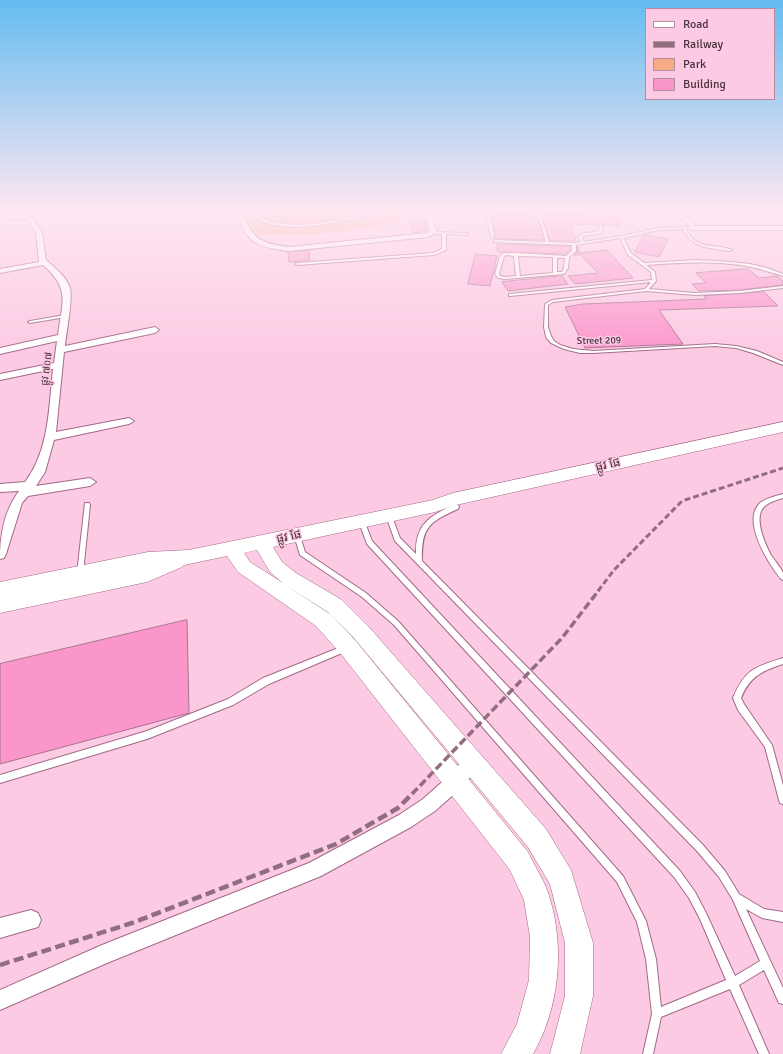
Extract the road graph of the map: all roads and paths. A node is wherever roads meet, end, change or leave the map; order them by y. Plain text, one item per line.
1 (42, 258) edge
2 (377, 258) edge
3 (501, 258) edge
4 (516, 258) edge
5 (555, 258) edge
6 (567, 258) edge
7 (636, 258) edge
8 (43, 262) junction
9 (297, 264) dead end
10 (645, 264) junction
11 (0, 271) edge
12 (555, 273) junction
13 (783, 276) edge
14 (518, 277) junction
15 (654, 281) junction
16 (783, 287) edge
17 (646, 290) junction
18 (510, 295) dead end
19 (65, 316) junction
20 (30, 322) dead end
21 (155, 330) dead end
22 (62, 337) junction
23 (61, 350) junction
24 (0, 351) edge
25 (783, 364) edge
26 (59, 365) junction
27 (0, 377) edge
28 (129, 421) dead end
29 (783, 428) edge
30 (50, 437) junction
31 (783, 437) edge
32 (90, 482) dead end
33 (0, 488) edge
34 (27, 489) junction
35 (783, 496) edge
36 (87, 505) dead end
37 (435, 506) junction
38 (456, 507) junction
39 (389, 516) junction
40 (362, 522) junction
41 (297, 535) junction
42 (261, 542) junction
43 (230, 548) junction
44 (0, 554) edge
45 (189, 557) junction
46 (419, 561) junction
47 (80, 574) junction
48 (783, 577) edge
49 (0, 590) edge
50 (0, 605) edge
51 (348, 647) junction
52 (783, 661) edge
53 (472, 762) junction
54 (0, 779) edge
55 (456, 780) junction
56 (783, 800) edge
57 (736, 897) junction
58 (783, 917) edge
59 (31, 920) dead end
60 (0, 928) edge
61 (767, 964) junction
62 (732, 983) junction
63 (783, 999) edge
64 (0, 1000) edge
65 (657, 1014) junction
66 (516, 1054) edge
67 (565, 1054) edge
68 (648, 1054) edge
69 (764, 1054) edge

1 - 8 street
2 - 9 lane
3 - 14 lane
4 - 14 lane
5 - 12 lane
6 - 12 lane
7 - 10 lane
8 - 11 street
8 - 19 street, ផ្លូវ ៧០៧
10 - 13 lane
10 - 15 lane
12 - 14 lane
15 - 17 lane
15 - 18 lane
16 - 17 lane
17 - 25 lane, Street 209
19 - 20 lane
19 - 22 street, ផ្លូវ ៧០៧
21 - 23 street
22 - 23 street, ផ្លូវ ៧០៧
22 - 24 street
23 - 26 street, ផ្លូវ ៧០៧
26 - 27 street
26 - 30 street, ផ្លូវ ៧០៧
28 - 30 street
29 - 37 main road, ផ្លូវ ផែ
30 - 34 street, ផ្លូវ ៧០៧
31 - 38 main road, ផ្លូវ ផែ
32 - 34 street
33 - 34 street
34 - 44 street, ផ្លូវ ៧០៧
35 - 48 lane
36 - 47 lane
37 - 38 main road, ផ្លូវ ផែ
37 - 39 main road, ផ្លូវ ផែ
38 - 46 lane
39 - 40 main road, ផ្លូវ ផែ
39 - 46 lane
40 - 41 main road, ផ្លូវ ផែ
40 - 62 lane
41 - 42 main road, ផ្លូវ ផែ
41 - 65 lane
42 - 43 main road, ផ្លូវ ផែ
42 - 53 main road
43 - 45 main road, ផ្លូវ ផែ
43 - 51 main road
45 - 47 main road, ផ្លូវ ផែ
45 - 50 main road, ផ្លូវ ផែ
46 - 57 lane
47 - 49 main road, ផ្លូវ ផែ
51 - 54 lane
51 - 55 main road
52 - 56 lane
53 - 55 street
53 - 67 main road
55 - 64 street
55 - 66 main road
57 - 58 lane
57 - 61 lane
59 - 60 street
61 - 62 lane
61 - 63 lane
62 - 65 lane
62 - 69 lane
65 - 68 lane

